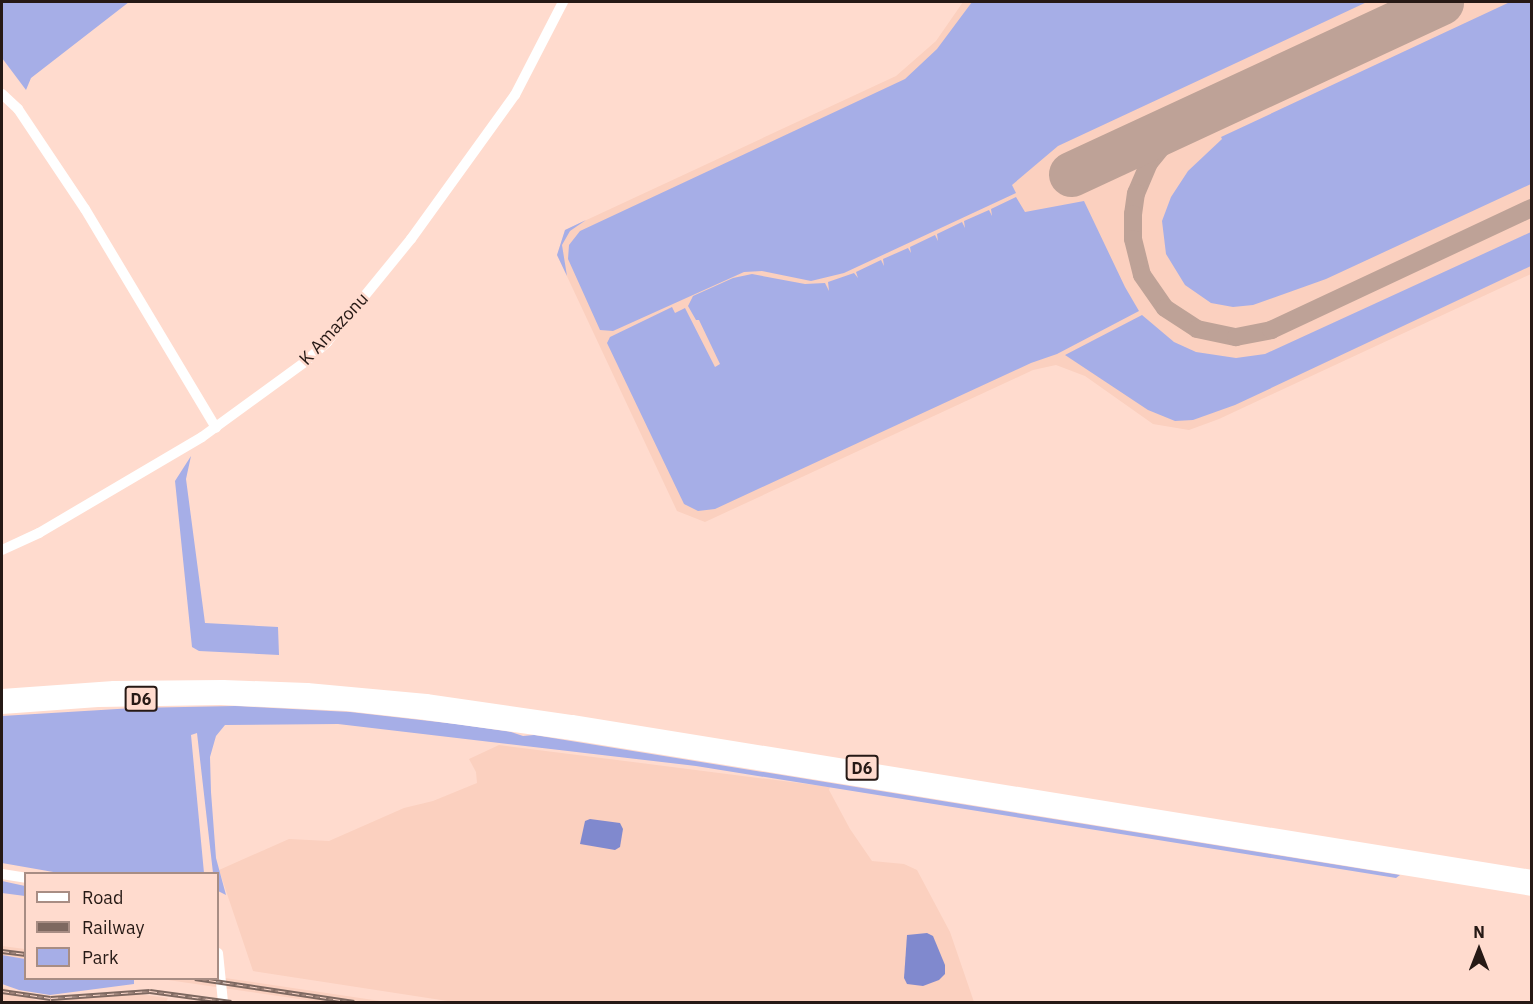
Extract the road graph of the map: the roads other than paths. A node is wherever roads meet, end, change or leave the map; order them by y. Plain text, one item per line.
1 (563, 2) edge
2 (2, 94) edge
3 (216, 428) junction
4 (2, 550) edge
5 (2, 696) edge
6 (2, 707) edge
7 (2, 874) edge
8 (24, 878) edge
9 (1532, 878) edge
10 (1532, 889) edge
11 (219, 961) edge
12 (224, 1002) edge

1 - 3 street, K Amazonu
2 - 3 street
3 - 4 street, K Amazonu
5 - 9 highway, D6
6 - 10 highway, D6
7 - 8 street
11 - 12 street

